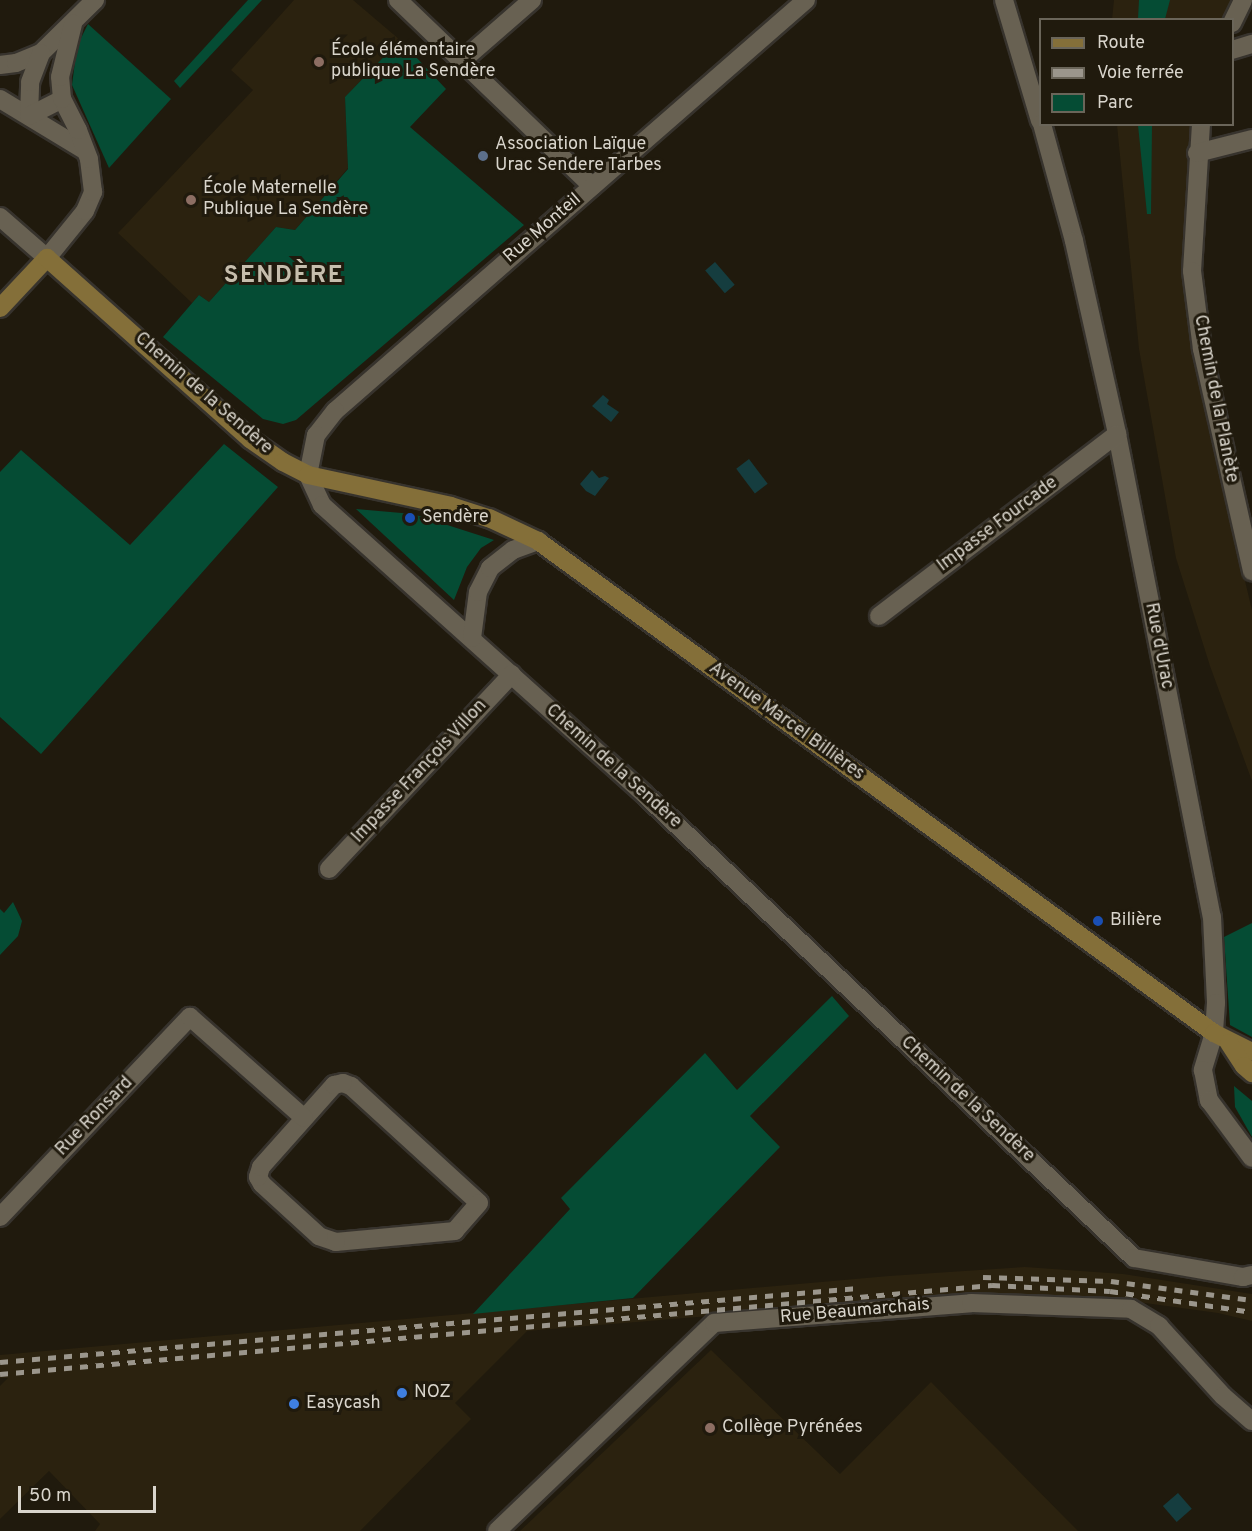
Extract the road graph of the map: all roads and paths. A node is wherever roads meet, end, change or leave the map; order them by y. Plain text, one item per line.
1 (95, 0) edge
2 (398, 0) edge
3 (532, 0) edge
4 (806, 0) edge
5 (1004, 0) edge
6 (1243, 0) edge
7 (1234, 21) edge
8 (73, 24) junction
9 (1252, 45) edge
10 (1234, 50) edge
11 (41, 53) junction
12 (462, 61) junction
13 (0, 65) edge
14 (0, 99) edge
15 (62, 99) junction
16 (29, 116) junction
17 (1039, 116) edge
18 (1042, 126) edge
19 (1201, 126) edge
20 (1252, 139) edge
21 (84, 150) junction
22 (1197, 153) junction
23 (592, 186) junction
24 (0, 218) edge
25 (47, 258) junction
26 (0, 308) edge
27 (1117, 434) junction
28 (308, 475) junction
29 (538, 541) junction
30 (1252, 571) edge
31 (879, 616) dead end
32 (472, 639) junction
33 (512, 675) junction
34 (329, 868) dead end
35 (1222, 1038) junction
36 (1252, 1052) edge
37 (1252, 1073) edge
38 (304, 1118) junction
39 (1252, 1158) edge
40 (0, 1217) edge
41 (1247, 1276) edge
42 (1252, 1421) edge
43 (497, 1531) edge

1 - 8 street
2 - 12 street
3 - 12 street
4 - 23 street, Rue Monteil
5 - 17 street, Rue d'Urac
6 - 7 street
8 - 11 street
8 - 15 street
9 - 10 street
11 - 13 street
11 - 16 street
12 - 23 street
14 - 16 street
15 - 16 street
15 - 21 street
16 - 21 street
18 - 27 street, Rue d'Urac
19 - 22 street, Chemin de la Planète
20 - 22 street
21 - 25 street
22 - 30 street, Chemin de la Planète
23 - 28 street, Rue Monteil
24 - 25 street, Chemin de la Sendère
25 - 26 street
25 - 28 street, Chemin de la Sendère
27 - 31 street, Impasse Fourcade
27 - 35 street, Rue d'Urac
28 - 29 street, Avenue Marcel Billières
28 - 32 street, Chemin de la Sendère
29 - 32 street
29 - 35 street, Avenue Marcel Billières
32 - 33 street, Chemin de la Sendère
33 - 34 street, Impasse François Villon
33 - 41 street, Chemin de la Sendère
35 - 36 street, Avenue Marcel Billières
35 - 37 street, Avenue Marcel Billières
35 - 39 street, Rue d'Urac
38 - 38 street
38 - 40 street, Rue Ronsard
42 - 43 street, Rue Beaumarchais

